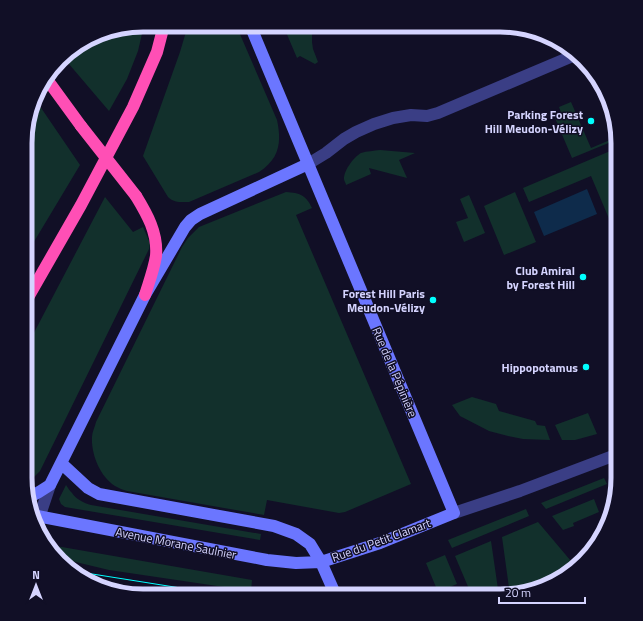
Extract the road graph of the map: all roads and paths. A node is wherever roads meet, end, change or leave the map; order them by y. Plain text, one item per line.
1 (162, 32) edge
2 (253, 32) edge
3 (570, 57) edge
4 (50, 83) edge
5 (308, 164) junction
6 (32, 291) edge
7 (145, 295) junction
8 (611, 457) edge
9 (61, 463) junction
10 (50, 485) junction
11 (33, 495) edge
12 (454, 513) junction
13 (38, 514) edge
14 (40, 521) edge
15 (321, 562) junction
16 (333, 589) edge

1 - 6 highway
2 - 5 main road, Rue de la Pépinière
3 - 5 street
4 - 7 highway, bridge
5 - 7 main road
5 - 12 main road, Rue de la Pépinière
7 - 9 main road
8 - 12 street
9 - 10 main road
9 - 15 main road
10 - 11 main road
10 - 13 street
12 - 15 main road, Rue du Petit Clamart
14 - 15 main road, Avenue Morane Saulnier
15 - 16 main road, Rue du Petit Clamart

